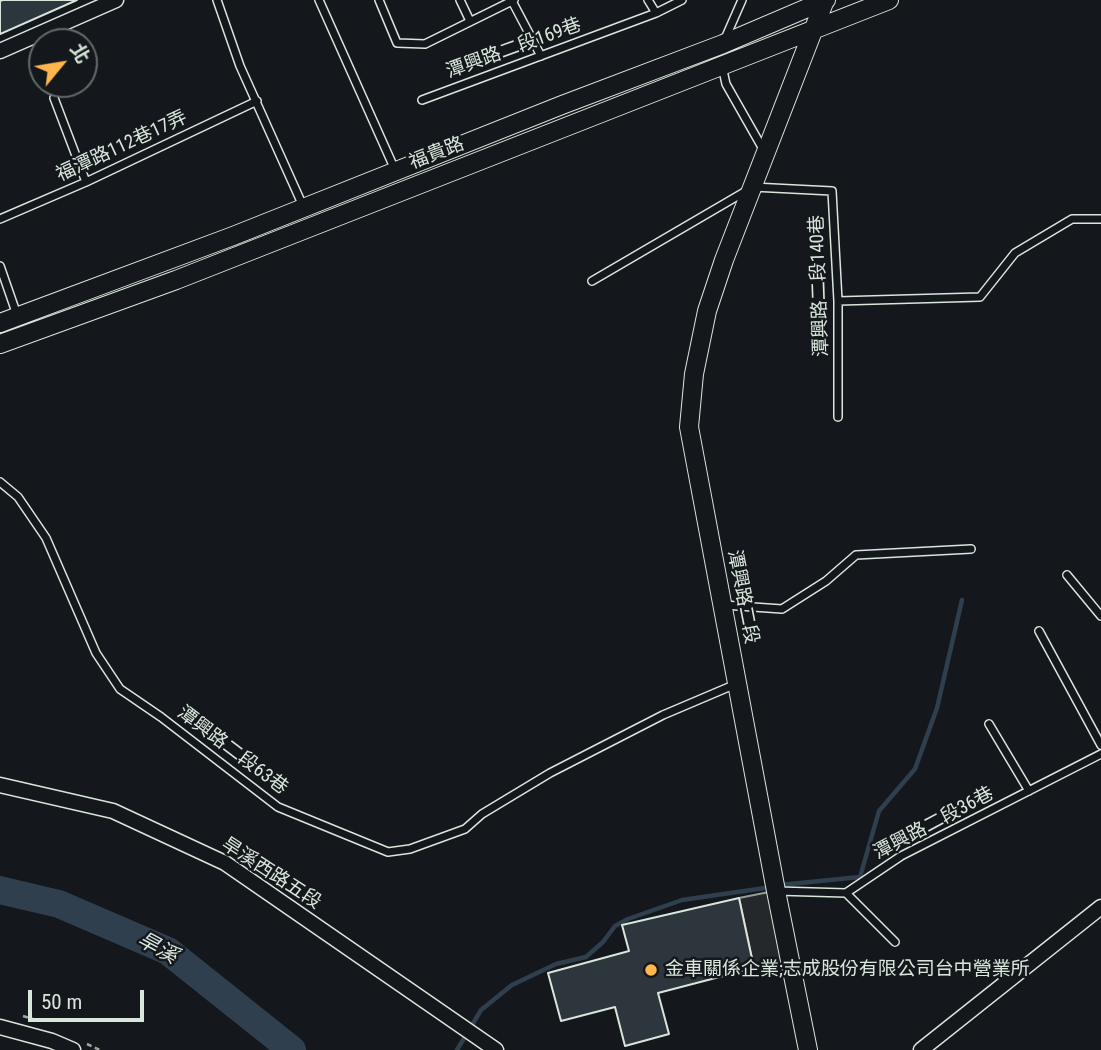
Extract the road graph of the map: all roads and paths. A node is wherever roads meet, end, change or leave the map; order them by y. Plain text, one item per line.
1 (117, 0) edge
2 (217, 0) edge
3 (319, 0) edge
4 (379, 0) edge
5 (460, 0) edge
6 (648, 0) edge
7 (682, 0) edge
8 (742, 0) edge
9 (825, 0) edge
10 (889, 0) edge
11 (513, 1) edge
12 (656, 13) junction
13 (471, 22) junction
14 (815, 30) junction
15 (723, 44) junction
16 (0, 51) edge
17 (541, 56) junction
18 (722, 65) junction
19 (54, 98) dead end
20 (422, 100) dead end
21 (257, 101) junction
22 (763, 158) junction
23 (396, 172) junction
24 (86, 182) junction
25 (753, 187) junction
26 (303, 207) junction
27 (0, 219) edge
28 (1101, 219) edge
29 (0, 266) edge
30 (592, 281) dead end
31 (838, 301) junction
32 (18, 316) junction
33 (0, 323) edge
34 (0, 344) edge
35 (838, 417) dead end
36 (0, 482) edge
37 (971, 549) dead end
38 (1067, 575) dead end
39 (723, 606) junction
40 (1101, 616) edge
41 (1039, 631) dead end
42 (736, 684) junction
43 (989, 724) dead end
44 (1101, 745) edge
45 (1101, 754) edge
46 (0, 785) edge
47 (1029, 791) junction
48 (776, 891) junction
49 (846, 893) junction
50 (1101, 907) edge
51 (895, 942) dead end
52 (0, 1027) edge
53 (73, 1050) edge
54 (496, 1050) edge
55 (808, 1050) edge
56 (921, 1050) edge

1 - 16 street
2 - 21 lane
3 - 23 lane
4 - 13 lane
5 - 13 lane
6 - 12 lane
7 - 12 lane, 潭興路二段169巷
8 - 15 lane
9 - 14 street, 潭興路二段
9 - 15 street, 福貴路
10 - 14 street, 福貴路
11 - 13 lane
11 - 17 lane
12 - 17 lane, 潭興路二段169巷
14 - 18 street, 福貴路
14 - 22 street, 潭興路二段
15 - 23 street, 福貴路
17 - 20 lane, 潭興路二段169巷
18 - 22 lane
18 - 34 street, 福貴路
19 - 24 lane
21 - 24 lane, 福潭路112巷17弄
21 - 26 lane
22 - 25 street, 潭興路二段
23 - 26 street, 福貴路
24 - 27 lane, 福潭路112巷17弄
25 - 30 lane
25 - 31 lane, 潭興路二段140巷
25 - 39 street, 潭興路二段
26 - 32 street, 福貴路
28 - 31 lane
29 - 32 lane
31 - 35 lane, 潭興路二段140巷
32 - 33 street, 福貴路
36 - 42 lane, 潭興路二段63巷
37 - 39 lane
38 - 40 lane
39 - 42 street, 潭興路二段
41 - 44 lane
42 - 48 street, 潭興路二段
43 - 47 lane
45 - 47 lane, 潭興路二段36巷
46 - 54 street, 旱溪西路五段
47 - 49 lane, 潭興路二段36巷
48 - 49 lane
48 - 55 street, 潭興路二段
49 - 51 lane
50 - 56 street
52 - 53 street

